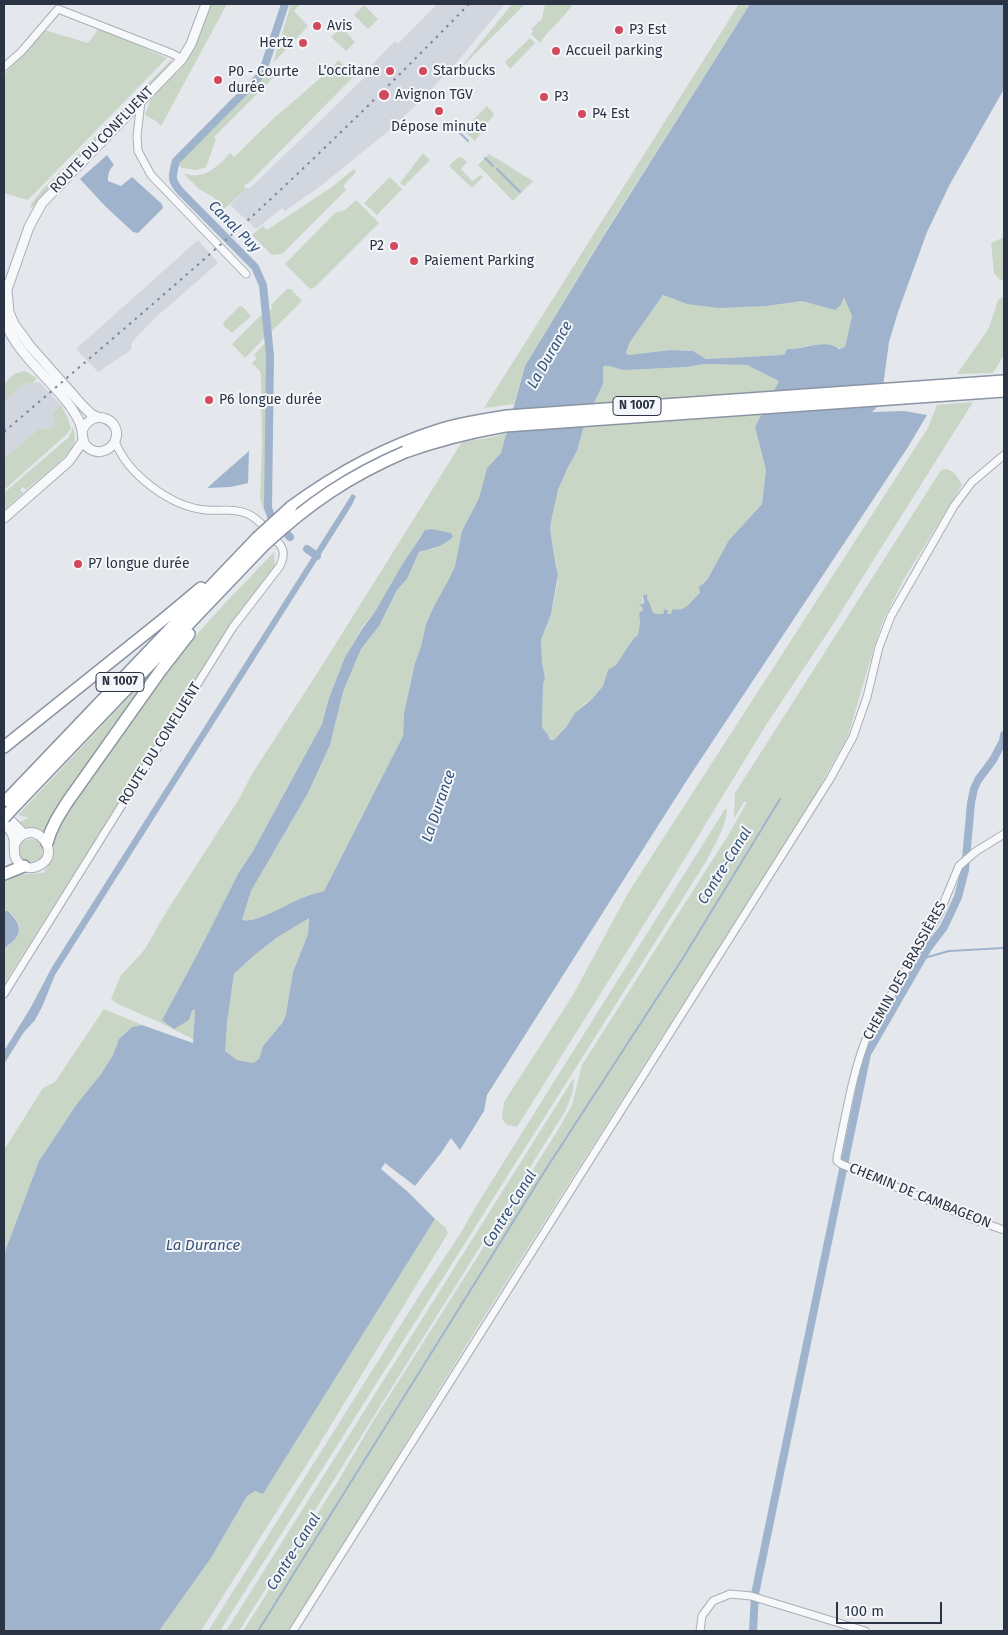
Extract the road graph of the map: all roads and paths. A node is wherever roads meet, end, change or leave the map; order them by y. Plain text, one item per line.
1 (206, 4) edge
2 (182, 59) junction
3 (4, 67) edge
4 (141, 100) junction
5 (246, 274) dead end
6 (8, 283) junction
7 (4, 298) edge
8 (4, 318) edge
9 (1004, 381) edge
10 (1004, 391) edge
11 (97, 417) junction
12 (82, 430) junction
13 (83, 441) junction
14 (115, 441) junction
15 (97, 451) junction
16 (1004, 454) edge
17 (123, 458) junction
18 (69, 461) junction
19 (4, 518) edge
20 (260, 541) junction
21 (236, 561) junction
22 (209, 604) junction
23 (4, 747) edge
24 (5, 810) edge
25 (4, 822) edge
26 (24, 834) junction
27 (1004, 834) edge
28 (47, 843) junction
29 (14, 845) junction
30 (24, 866) junction
31 (4, 874) edge
32 (4, 994) edge
33 (842, 1164) joint
34 (1004, 1230) edge
35 (293, 1631) edge
36 (700, 1631) edge
37 (865, 1631) edge

1 - 2 street, ROUTE DU CONFLUENT
2 - 3 street
2 - 4 street, ROUTE DU CONFLUENT
4 - 5 street
4 - 6 street, ROUTE DU CONFLUENT
6 - 7 street, ROUTE DU CONFLUENT
6 - 11 street
8 - 12 street
9 - 20 highway, N 1007, bridge
10 - 20 highway, N 1007, bridge
11 - 12 street
11 - 14 street
12 - 13 street
13 - 15 street
13 - 18 street
14 - 15 street
14 - 17 street
15 - 17 street
15 - 18 street
16 - 35 street
17 - 32 street, ROUTE DU CONFLUENT
18 - 19 street
20 - 21 highway, N 1007
20 - 22 highway, N 1007
21 - 23 highway
21 - 24 highway, N 1007
22 - 24 highway, N 1007
22 - 28 highway
24 - 26 street
25 - 29 street
26 - 28 street
26 - 29 street
27 - 33 street, CHEMIN DES BRASSIÈRES
28 - 30 street
29 - 30 street
30 - 31 highway
33 - 34 street, CHEMIN DE CAMBAGEON
36 - 37 street

